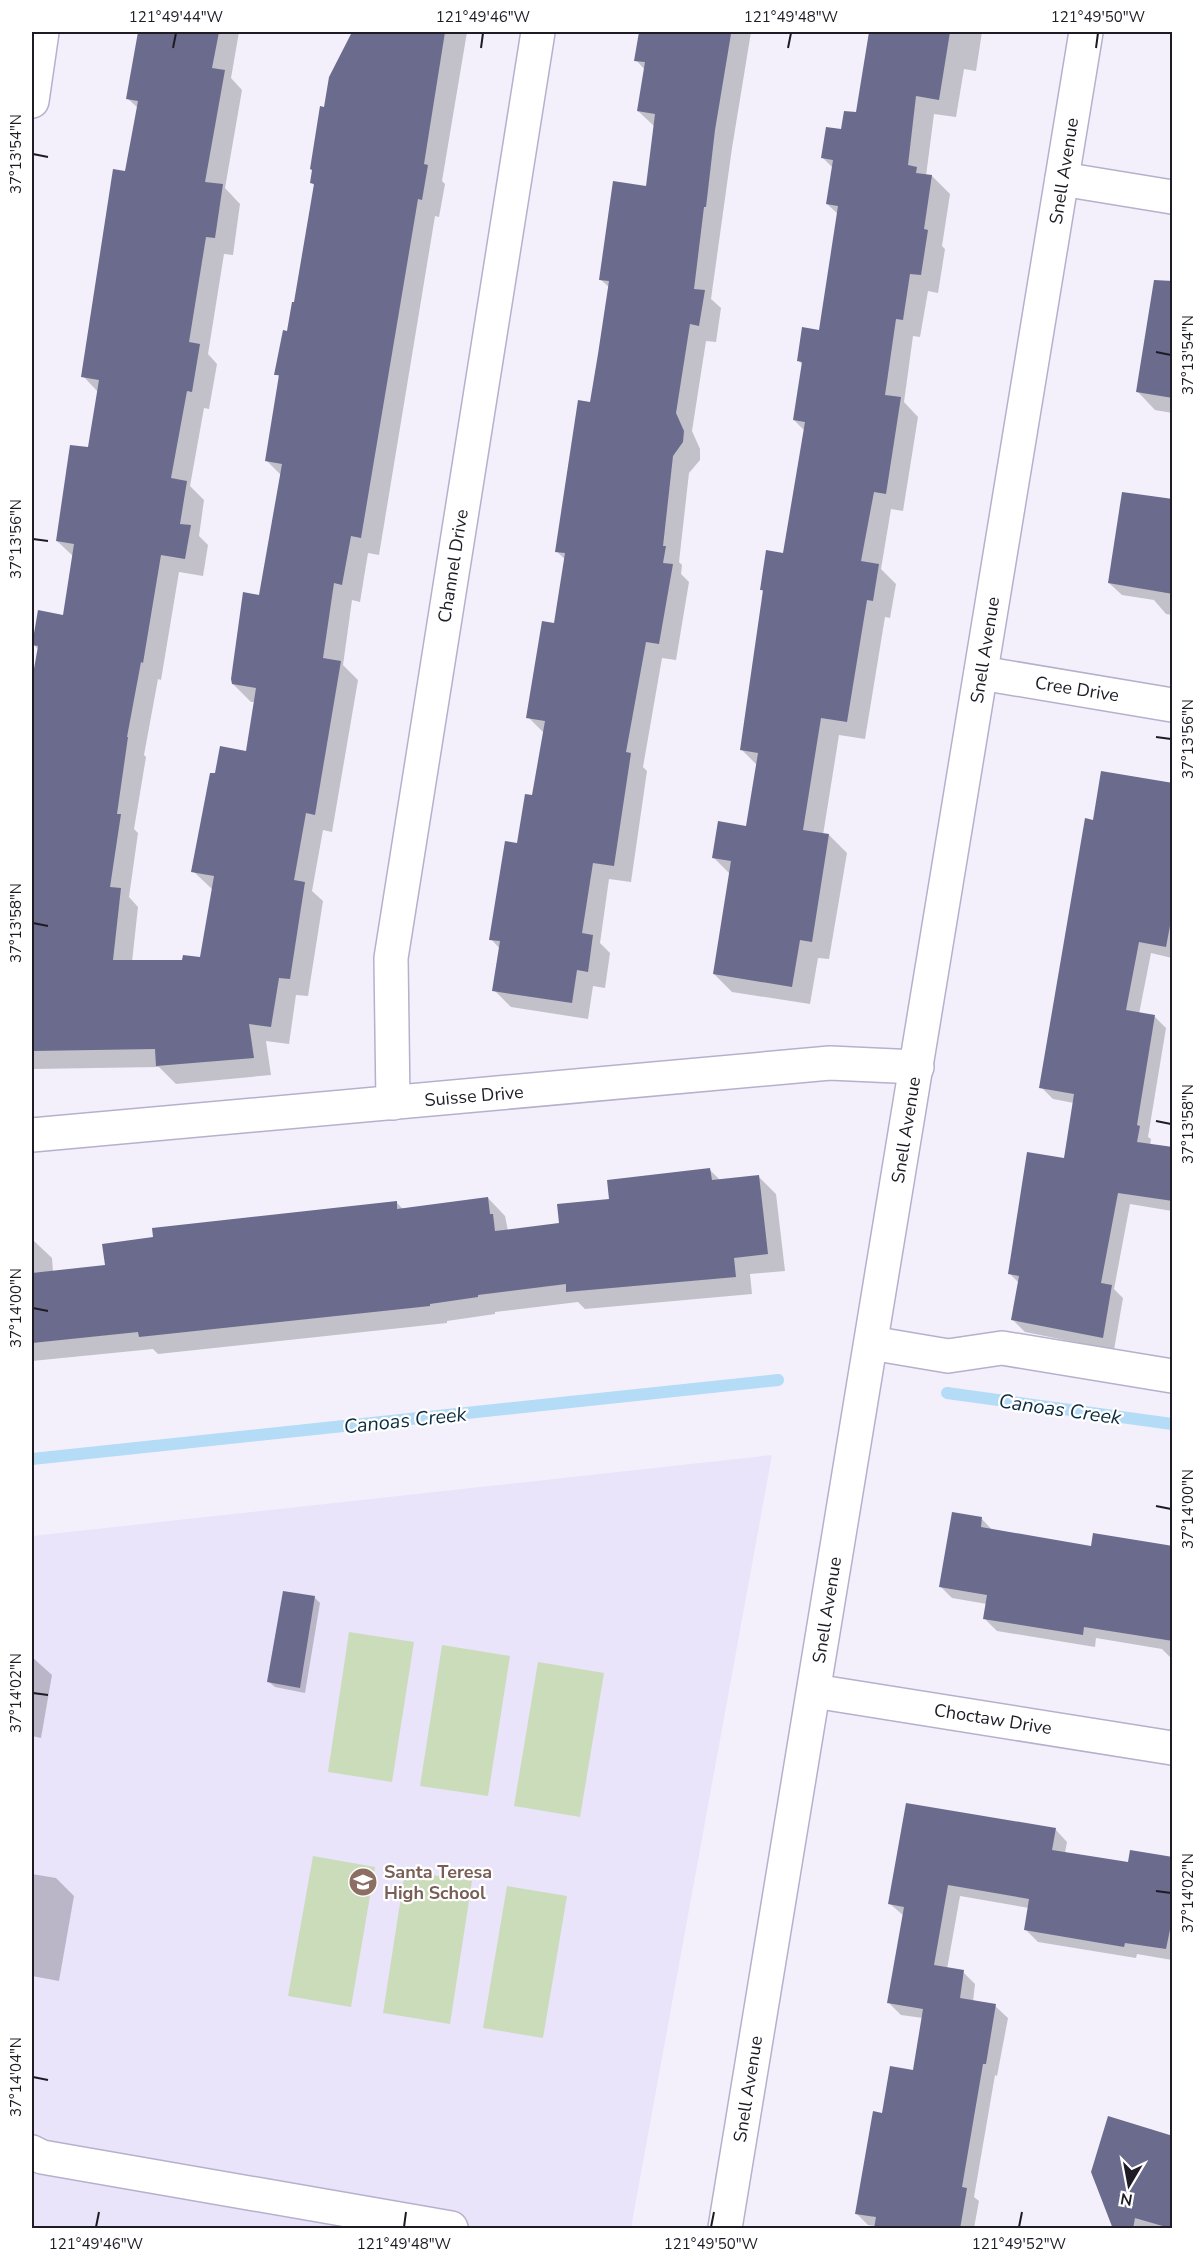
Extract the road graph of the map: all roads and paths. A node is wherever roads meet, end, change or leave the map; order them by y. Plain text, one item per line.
1 (42, 32) edge
2 (538, 32) edge
3 (1086, 32) edge
4 (32, 101) edge
5 (1062, 179) junction
6 (1173, 197) edge
7 (981, 673) junction
8 (1173, 705) edge
9 (917, 1067) junction
10 (393, 1103) junction
11 (32, 1135) edge
12 (871, 1343) junction
13 (1173, 1376) edge
14 (814, 1690) junction
15 (1173, 1748) edge
16 (32, 2152) edge
17 (451, 2229) edge
18 (725, 2229) edge

1 - 4 street
2 - 10 street, Channel Drive
3 - 5 street, Snell Avenue
5 - 6 street
5 - 7 street, Snell Avenue
7 - 8 street, Cree Drive
7 - 9 street, Snell Avenue
9 - 10 street, Suisse Drive
9 - 12 street, Snell Avenue
10 - 11 street, Suisse Drive
12 - 13 street
12 - 14 street, Snell Avenue
14 - 15 street, Choctaw Drive
14 - 18 street, Snell Avenue
16 - 17 street

